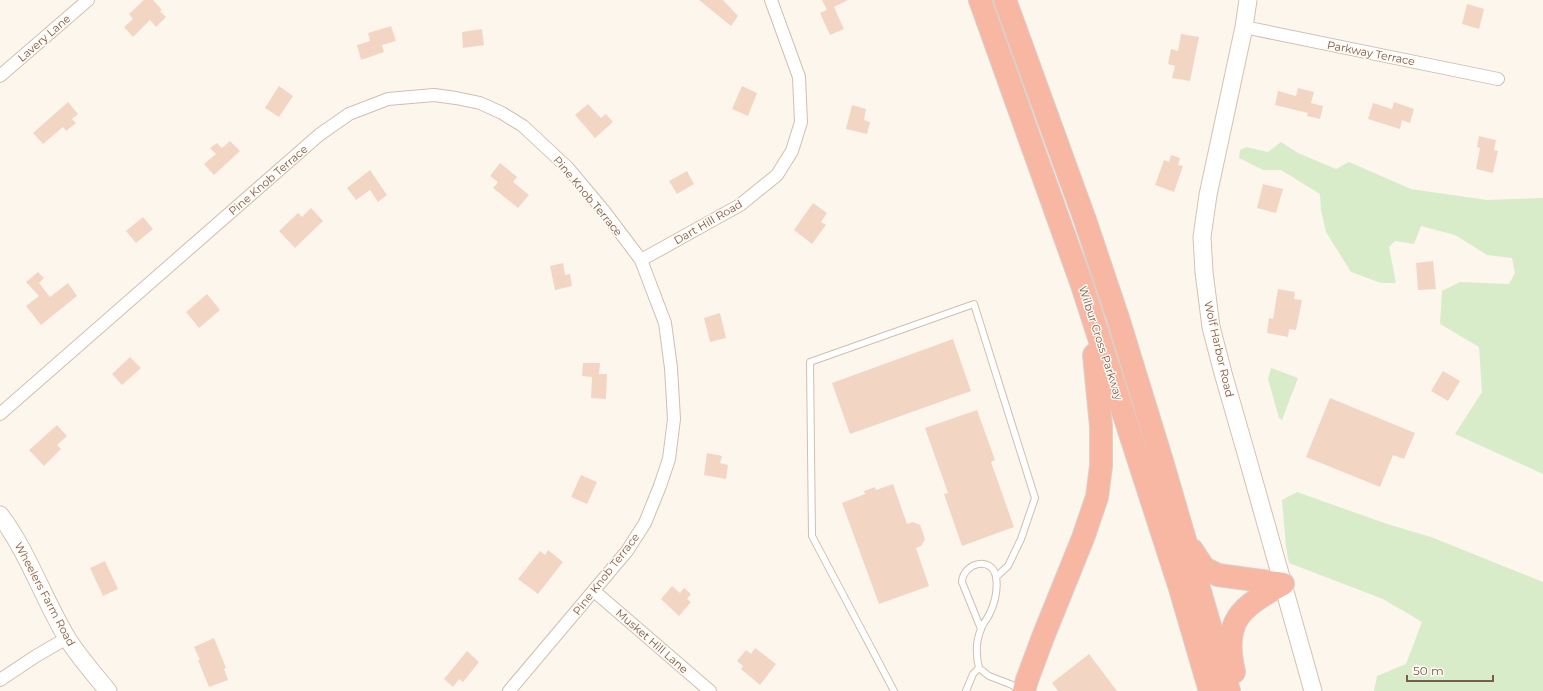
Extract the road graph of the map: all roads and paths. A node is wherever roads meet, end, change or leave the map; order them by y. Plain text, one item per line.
1 (88, 0) edge
2 (771, 0) edge
3 (980, 0) edge
4 (1005, 0) edge
5 (1248, 0) edge
6 (1244, 27) junction
7 (0, 76) edge
8 (1498, 79) dead end
9 (641, 260) junction
10 (1082, 285) junction
11 (0, 414) edge
12 (0, 515) edge
13 (1186, 541) junction
14 (996, 577) junction
15 (1283, 584) junction
16 (594, 591) junction
17 (981, 629) junction
18 (67, 638) junction
19 (979, 668) junction
20 (0, 680) edge
21 (108, 691) edge
22 (510, 691) edge
23 (710, 691) edge
24 (894, 691) edge
25 (966, 691) edge
26 (1024, 691) edge
27 (1209, 691) edge
28 (1229, 691) edge
29 (1238, 691) edge
30 (1313, 691) edge

1 - 7 street, Lavery Lane
2 - 9 street, Dart Hill Road
3 - 10 highway, Wilbur Cross Parkway
4 - 13 highway, Wilbur Cross Parkway
5 - 6 street, Wolf Harbor Road
6 - 8 street, Parkway Terrace
6 - 15 street, Wolf Harbor Road
9 - 11 street, Pine Knob Terrace
9 - 16 street, Pine Knob Terrace
10 - 26 highway
10 - 27 highway, Wilbur Cross Parkway
12 - 18 street, Wheelers Farm Road
13 - 15 highway
13 - 28 highway, Wilbur Cross Parkway
14 - 17 lane
14 - 17 lane
14 - 24 lane
15 - 29 highway
15 - 30 street, Wolf Harbor Road
16 - 22 street, Pine Knob Terrace
16 - 23 street, Musket Hill Lane
17 - 19 lane
18 - 20 street
18 - 21 street, Wheelers Farm Road
19 - 25 lane
19 - 26 lane

